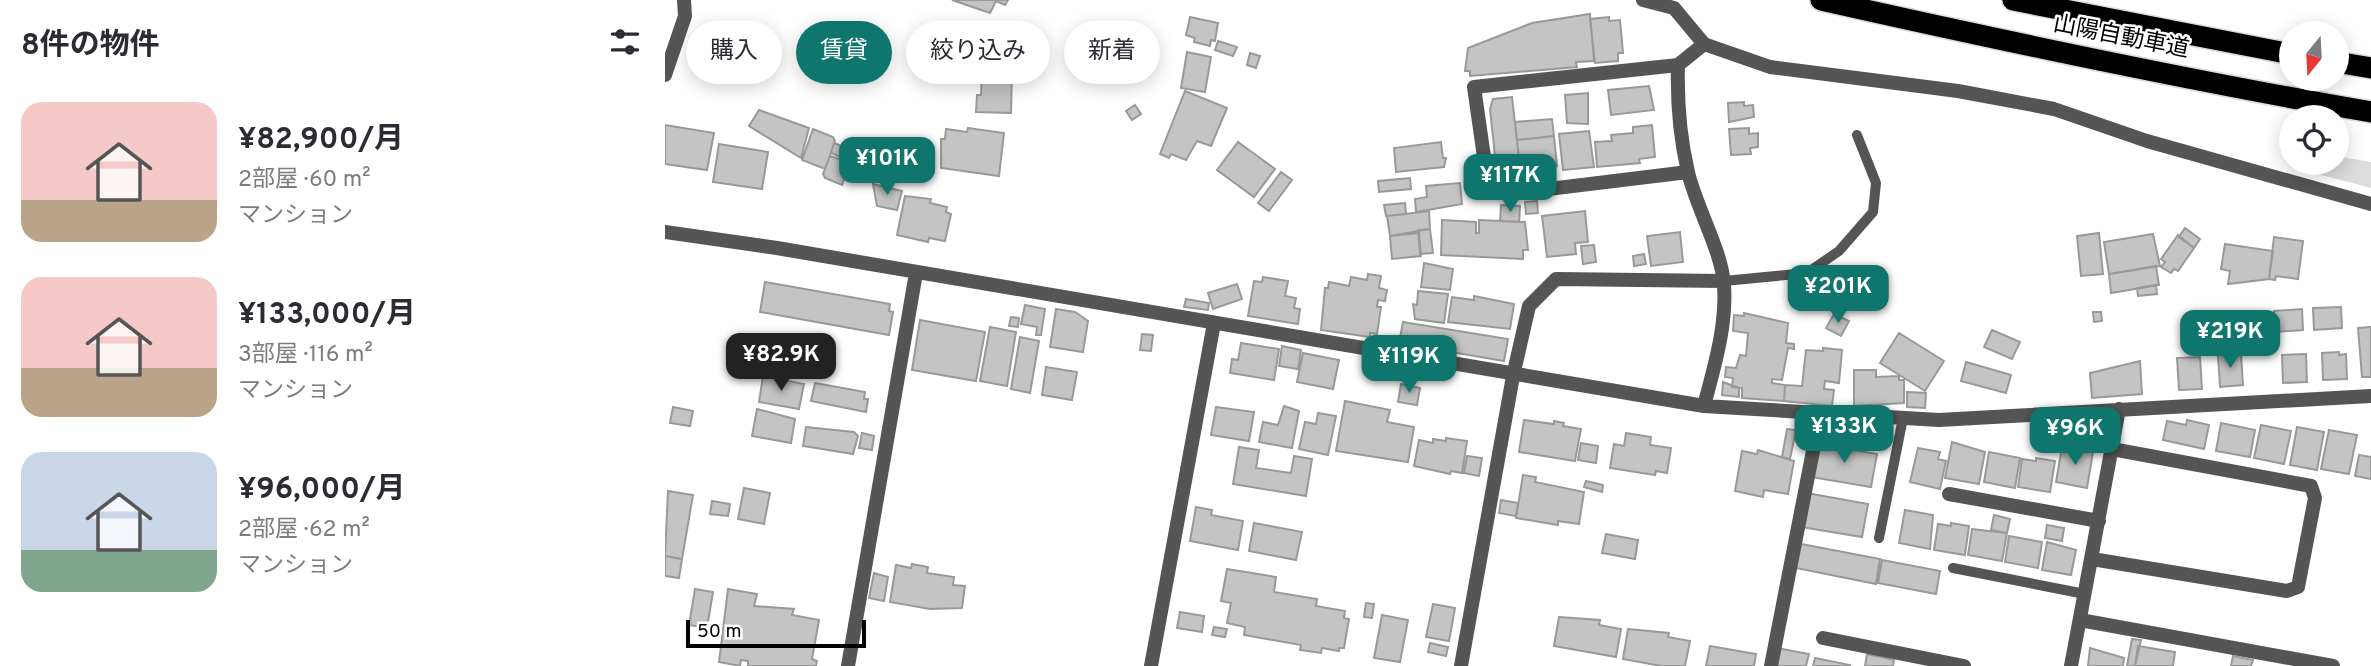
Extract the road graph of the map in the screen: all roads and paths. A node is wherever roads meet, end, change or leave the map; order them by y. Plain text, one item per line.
1 (684, 0) edge
2 (1643, 0) edge
3 (1821, 0) edge
4 (2013, 0) edge
5 (1674, 4) edge
6 (1704, 44) junction
7 (2279, 52) edge
8 (2349, 64) edge
9 (1678, 65) junction
10 (2371, 68) edge
11 (665, 75) edge
12 (2371, 112) edge
13 (1857, 135) dead end
14 (1688, 172) junction
15 (2371, 204) edge
16 (665, 232) edge
17 (916, 273) junction
18 (1724, 281) junction
19 (1214, 323) junction
20 (1513, 376) junction
21 (2371, 396) edge
22 (1705, 406) junction
23 (2119, 409) junction
24 (1820, 415) junction
25 (1903, 418) junction
26 (2112, 449) junction
27 (1949, 494) dead end
28 (2099, 521) junction
29 (1879, 538) dead end
30 (2092, 559) junction
31 (1953, 568) dead end
32 (2085, 594) junction
33 (2080, 620) junction
34 (1823, 638) dead end
35 (848, 666) edge
36 (1151, 666) edge
37 (1461, 666) edge
38 (1771, 666) edge
39 (1964, 666) edge
40 (2071, 666) edge
41 (2333, 666) edge

1 - 11 street
2 - 5 street
3 - 12 highway, 山陽自動車道
4 - 7 highway, 山陽自動車道
5 - 6 street
6 - 9 street
6 - 15 street
8 - 10 highway
9 - 14 street
9 - 14 street
13 - 18 lane
14 - 18 street
16 - 17 street
17 - 19 street
17 - 35 street
18 - 20 street
18 - 22 street
19 - 20 street
19 - 36 street
20 - 22 street
20 - 37 street
21 - 23 street
22 - 24 street
23 - 25 street
23 - 26 street
24 - 25 street
24 - 38 street
25 - 29 lane
26 - 28 street
26 - 30 street
27 - 28 street
28 - 30 street
30 - 32 street
31 - 32 lane
32 - 33 street
33 - 40 street
33 - 41 street
34 - 39 street

